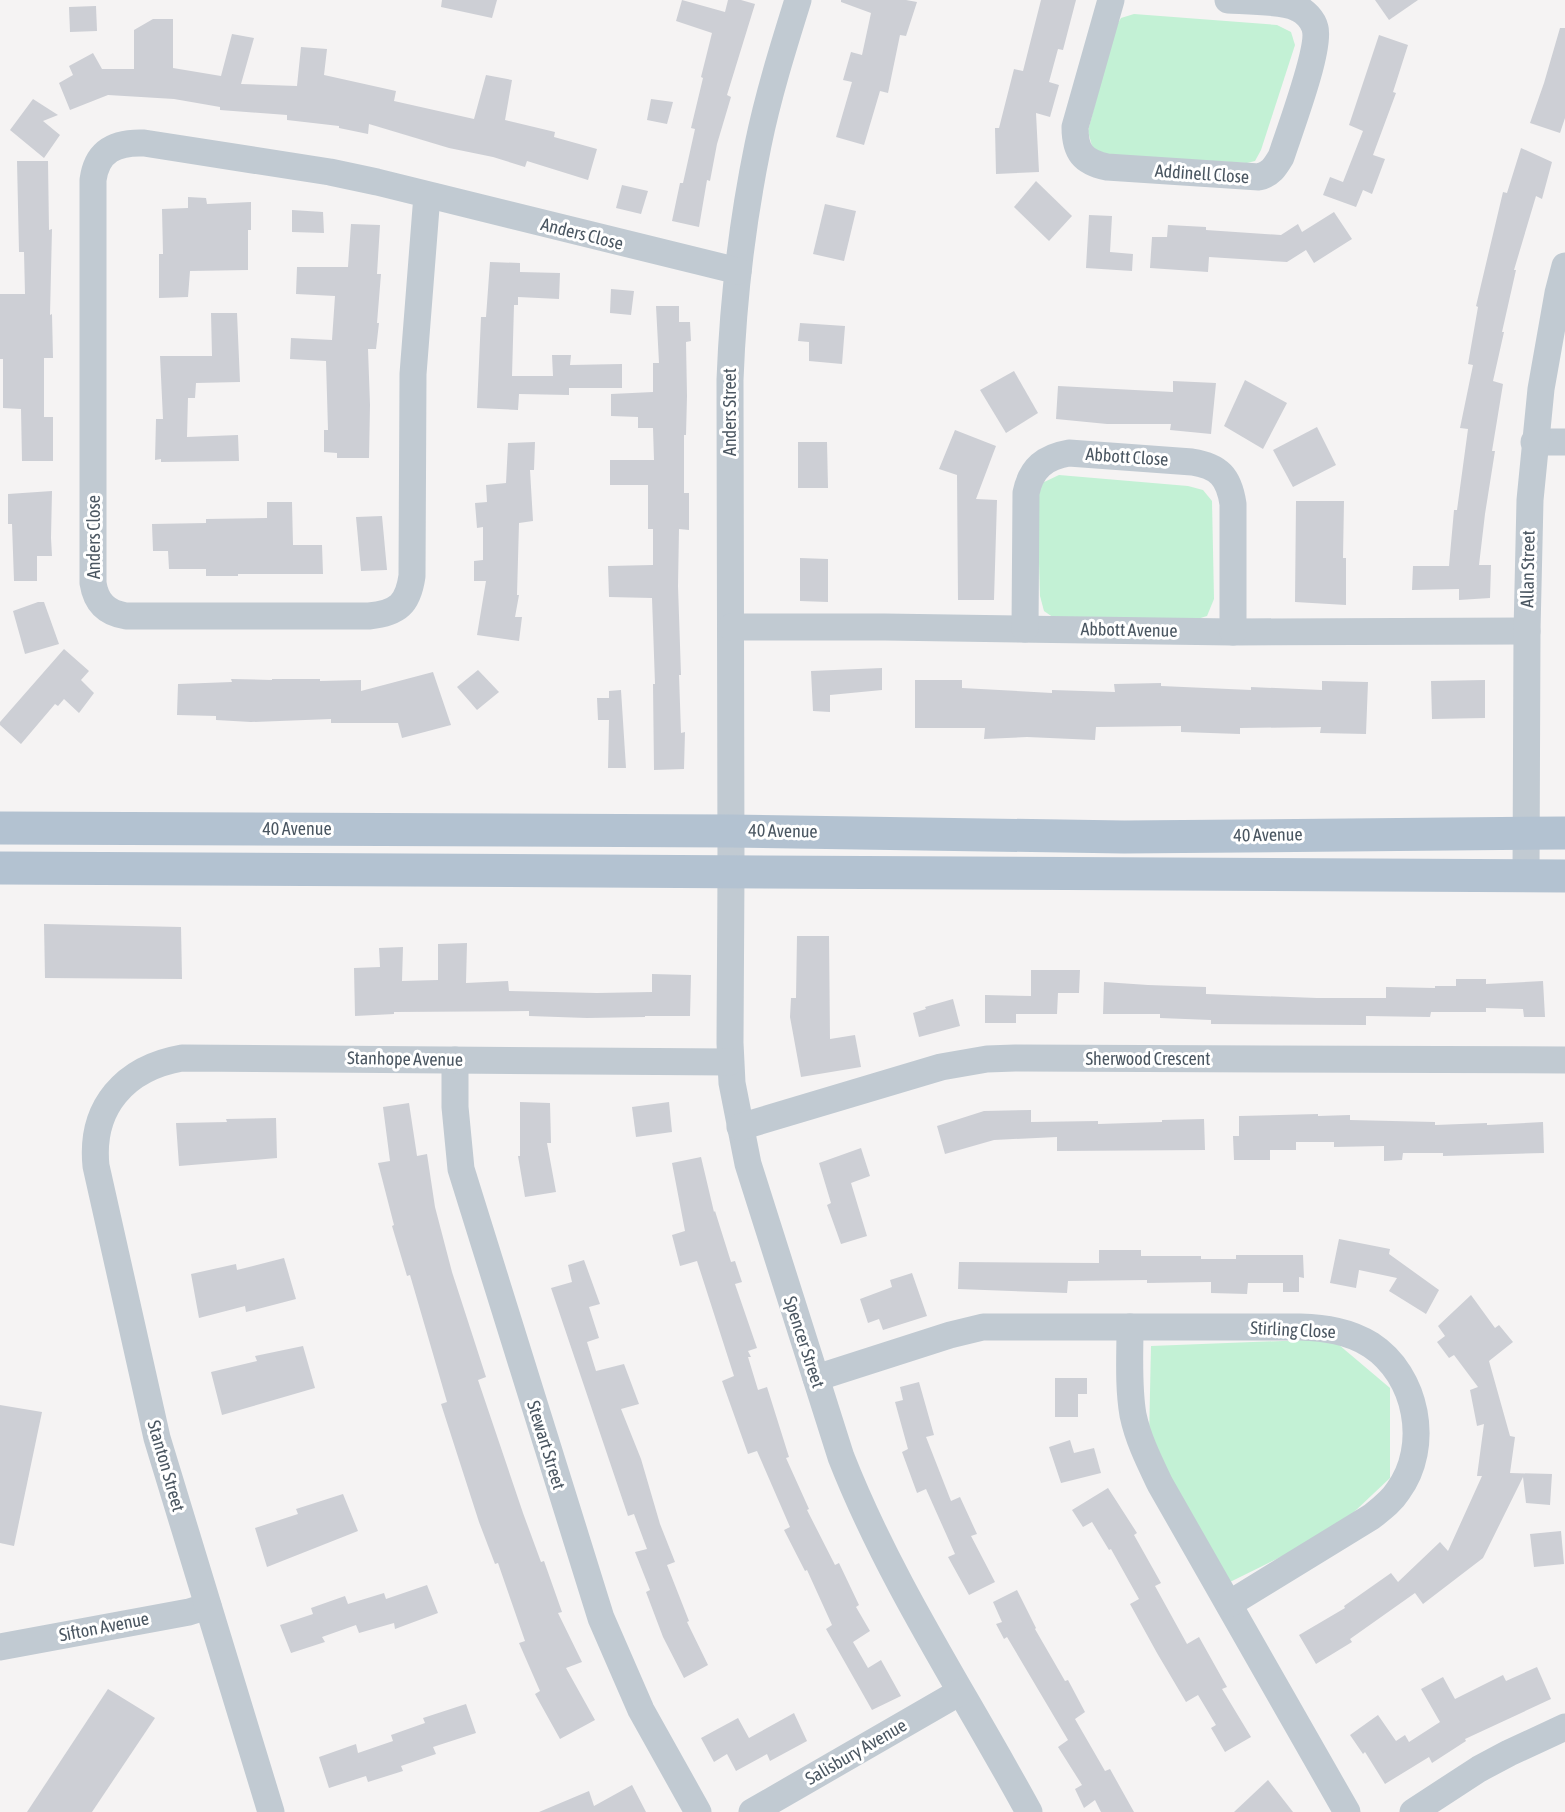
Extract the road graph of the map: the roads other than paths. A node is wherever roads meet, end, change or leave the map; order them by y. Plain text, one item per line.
1 (798, 0) edge
2 (1111, 0) edge
3 (1228, 0) edge
4 (427, 195) junction
5 (1565, 266) edge
6 (738, 271) junction
7 (1534, 442) junction
8 (1565, 442) edge
9 (731, 627) junction
10 (1025, 629) junction
11 (1527, 631) junction
12 (1233, 632) junction
13 (0, 828) edge
14 (731, 831) junction
15 (1526, 833) junction
16 (1565, 833) edge
17 (0, 868) edge
18 (731, 872) junction
19 (1526, 876) junction
20 (1565, 876) edge
21 (455, 1060) junction
22 (1565, 1060) edge
23 (730, 1062) junction
24 (102, 1114) joint
25 (740, 1127) junction
26 (1130, 1327) junction
27 (816, 1378) junction
28 (1228, 1604) junction
29 (208, 1606) junction
30 (0, 1647) edge
31 (960, 1692) junction
32 (1565, 1727) edge
33 (271, 1812) edge
34 (698, 1812) edge
35 (752, 1812) edge
36 (1029, 1812) edge
37 (1347, 1812) edge
38 (1413, 1812) edge

1 - 6 street, Anders Street
2 - 3 street, Addinell Close
4 - 4 street, Anders Close
4 - 6 street, Anders Close
5 - 7 street, Allan Street
6 - 9 street, Anders Street
7 - 8 street
7 - 11 street, Allan Street
9 - 10 street, Abbott Avenue
9 - 14 street, Anders Street
10 - 12 street, Abbott Avenue
10 - 12 street, Abbott Close
11 - 12 street, Abbott Avenue
11 - 15 street, Allan Street
13 - 14 main road, 40 Avenue
14 - 15 main road, 40 Avenue
14 - 18 street, Spencer Street
15 - 16 main road, 40 Avenue
15 - 19 street, Allan Street
17 - 18 main road
18 - 19 main road
18 - 23 street, Spencer Street
19 - 20 main road
21 - 23 street, Stanhope Avenue
21 - 24 street, Stanhope Avenue
21 - 34 street, Stewart Street
22 - 25 street, Sherwood Crescent
23 - 25 street, Spencer Street
24 - 29 street, Stanton Street
25 - 27 street, Spencer Street
26 - 27 street, Stirling Close
26 - 28 street
26 - 28 street, Stirling Close
27 - 31 street, Spencer Street
28 - 37 street
29 - 30 street, Sifton Avenue
29 - 33 street, Stanton Street
31 - 35 street, Salisbury Avenue
31 - 36 street, Spencer Street
32 - 38 street

